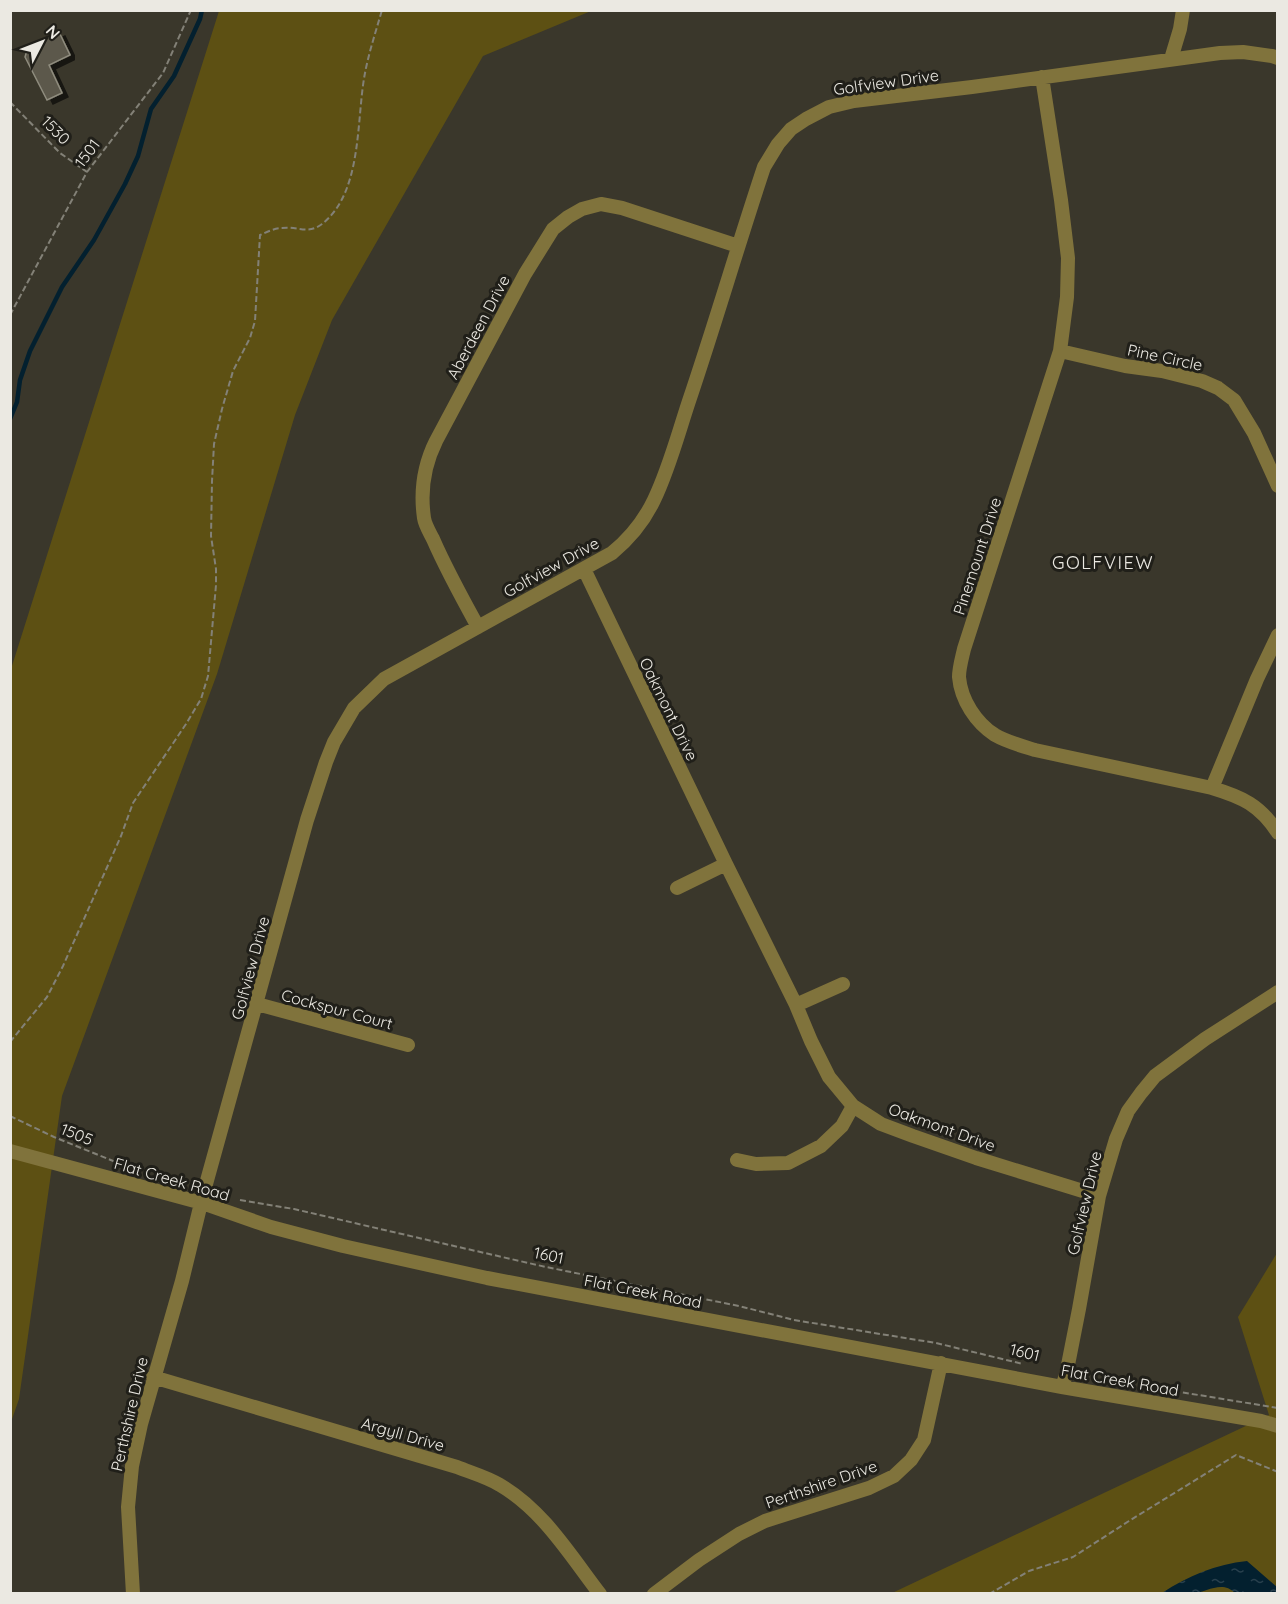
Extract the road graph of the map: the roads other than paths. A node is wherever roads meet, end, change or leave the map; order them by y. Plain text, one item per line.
1 (1184, 10) edge
2 (1278, 58) edge
3 (1171, 59) junction
4 (1042, 77) junction
5 (738, 246) junction
6 (1060, 351) junction
7 (1278, 486) edge
8 (584, 569) junction
9 (478, 627) junction
10 (1278, 635) edge
11 (1212, 788) junction
12 (1278, 833) edge
13 (726, 864) junction
14 (677, 888) dead end
15 (843, 984) dead end
16 (1278, 992) edge
17 (257, 1004) junction
18 (796, 1005) junction
19 (408, 1045) dead end
20 (853, 1106) junction
21 (10, 1151) edge
22 (736, 1160) dead end
23 (1099, 1196) junction
24 (202, 1203) junction
25 (182, 1281) joint
26 (942, 1363) junction
27 (153, 1377) junction
28 (1062, 1387) junction
29 (1278, 1426) edge
30 (133, 1593) edge
31 (600, 1593) edge
32 (654, 1593) edge

1 - 3 street
2 - 3 street, Golfview Drive
3 - 4 street, Golfview Drive
4 - 5 street, Golfview Drive
4 - 6 street, Pinemount Drive
5 - 8 street, Golfview Drive
5 - 9 street, Aberdeen Drive
6 - 7 street, Pine Circle
6 - 11 street, Pinemount Drive
8 - 9 street, Golfview Drive
8 - 13 street, Oakmont Drive
9 - 17 street, Golfview Drive
10 - 11 street
11 - 12 street, Pinemount Drive
13 - 14 street
13 - 18 street, Oakmont Drive
15 - 18 street
16 - 23 street, Golfview Drive
17 - 19 street, Cockspur Court
17 - 24 street, Golfview Drive
18 - 20 street, Oakmont Drive
20 - 22 street
20 - 23 street, Oakmont Drive
21 - 24 street, Flat Creek Road
23 - 28 street, Golfview Drive
24 - 25 street, Golfview Drive
24 - 26 street, Flat Creek Road
25 - 27 street, Perthshire Drive
26 - 28 street, Flat Creek Road
26 - 32 street, Perthshire Drive
27 - 30 street, Perthshire Drive
27 - 31 street, Argyll Drive
28 - 29 street, Flat Creek Road

